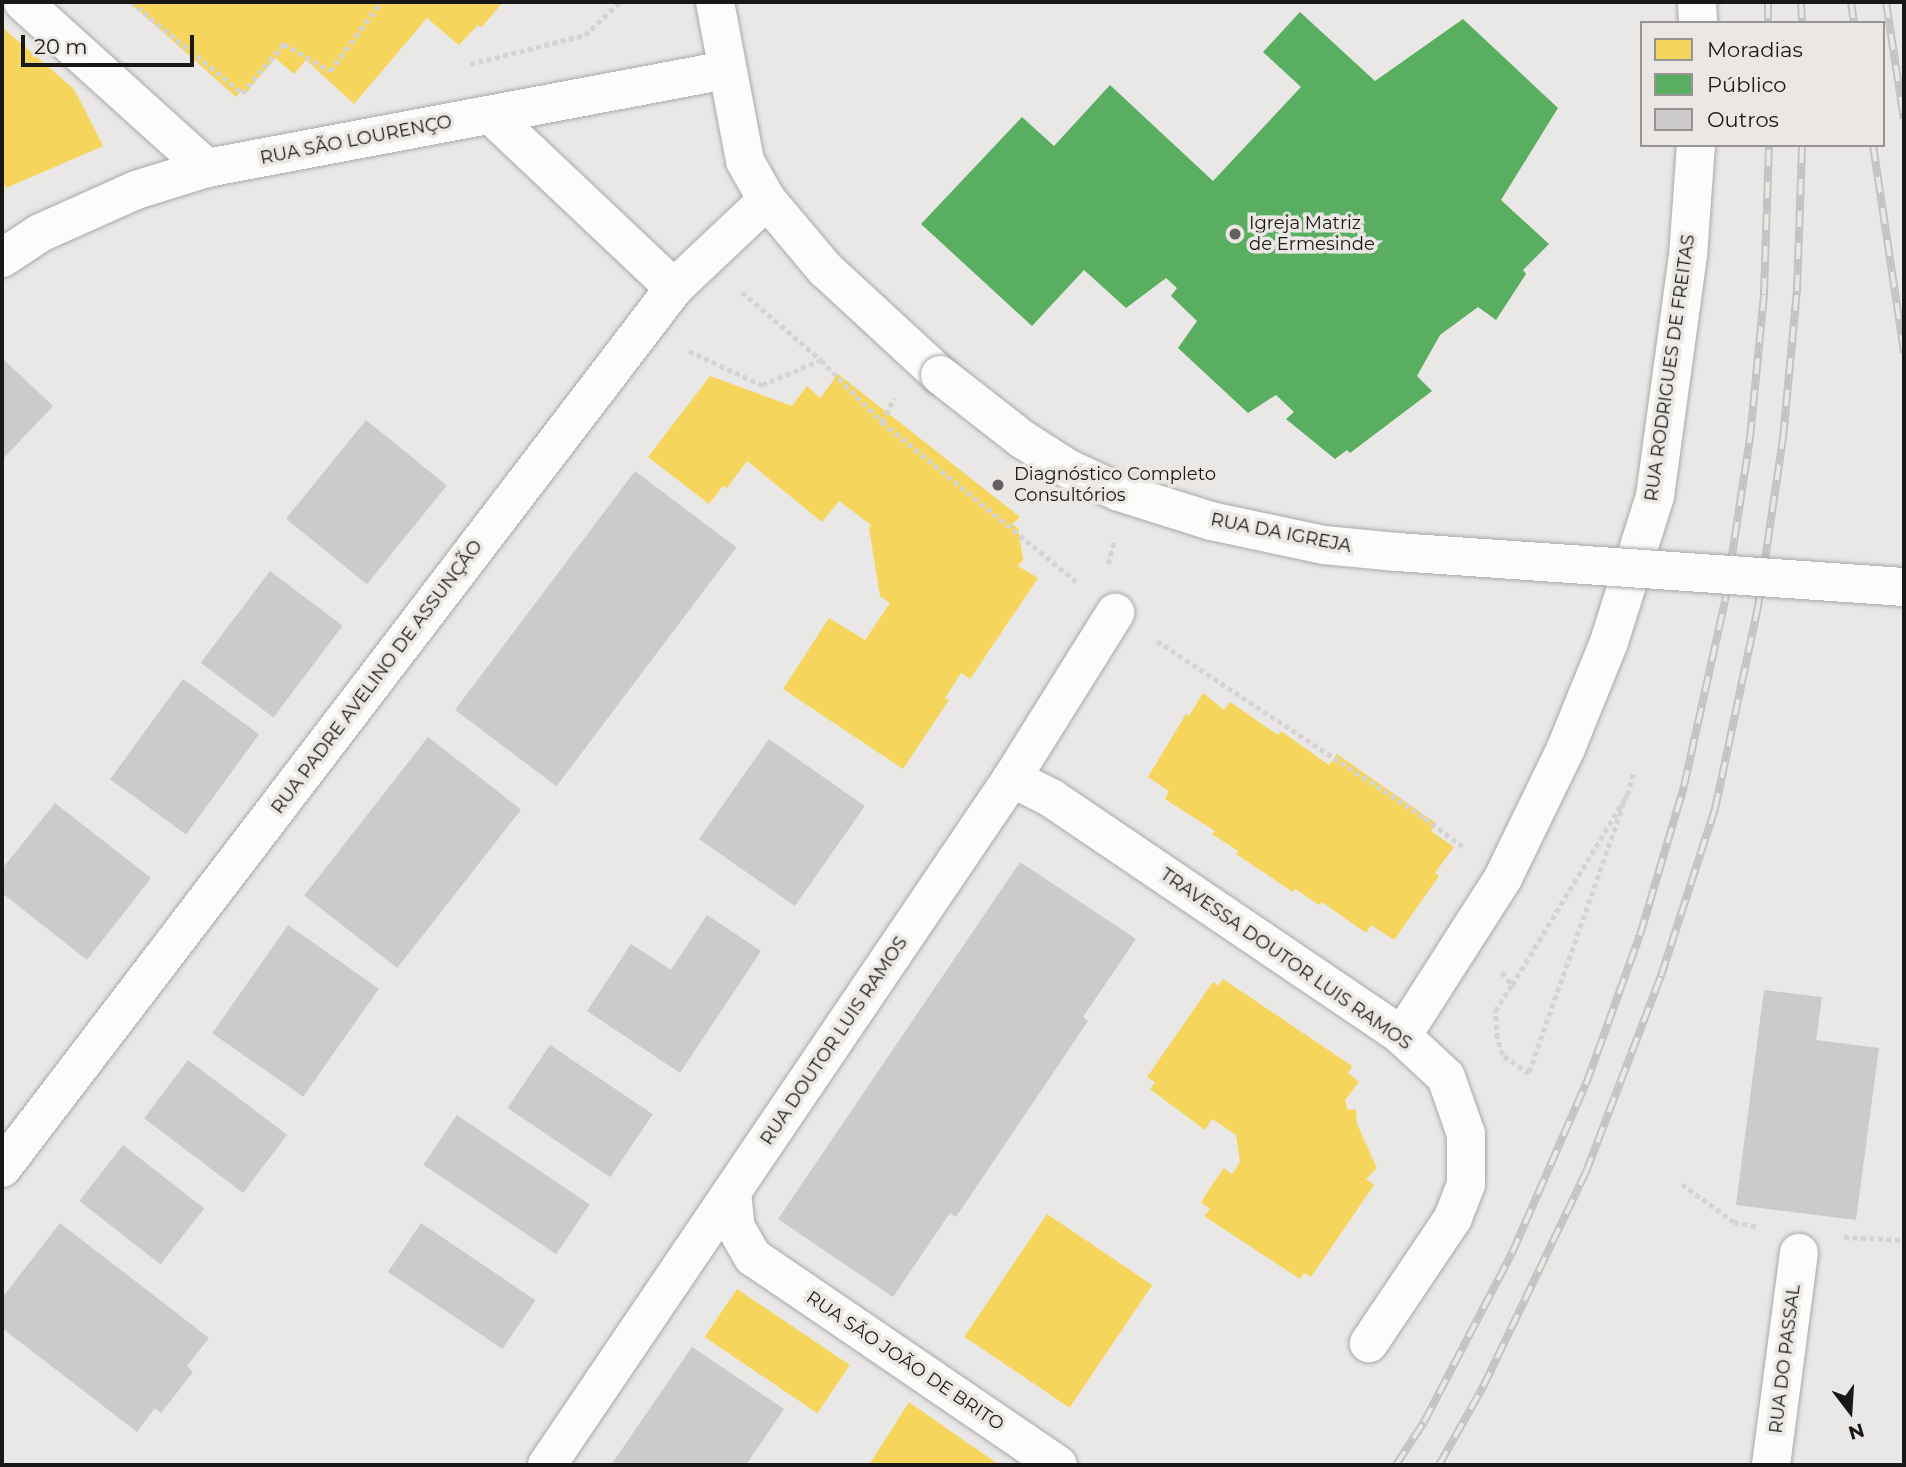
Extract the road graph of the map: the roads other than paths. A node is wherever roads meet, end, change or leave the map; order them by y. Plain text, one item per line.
1 (23, 2) edge
2 (715, 2) edge
3 (1697, 2) edge
4 (1698, 21) edge
5 (726, 70) junction
6 (491, 115) junction
7 (1696, 147) edge
8 (207, 168) junction
9 (767, 200) junction
10 (2, 258) edge
11 (674, 288) junction
12 (1904, 587) edge
13 (1115, 614) dead end
14 (1012, 778) junction
15 (1402, 1036) junction
16 (2, 1168) edge
17 (732, 1192) junction
18 (1799, 1253) dead end
19 (688, 1256) junction
20 (753, 1257) junction
21 (1369, 1343) dead end
22 (547, 1465) edge
23 (1058, 1465) edge
24 (1772, 1465) edge

1 - 8 street
2 - 5 street, RUA DA IGREJA
3 - 4 street
5 - 6 street, RUA SÃO LOURENÇO
5 - 9 street, RUA DA IGREJA
6 - 8 street, RUA SÃO LOURENÇO
6 - 11 street
7 - 15 street, RUA RODRIGUES DE FREITAS
8 - 10 street, RUA SÃO LOURENÇO
9 - 11 street, RUA PADRE AVELINO DE ASSUNÇÃO
9 - 12 street, RUA DA IGREJA, bridge
11 - 16 street, RUA PADRE AVELINO DE ASSUNÇÃO
13 - 14 street, RUA DOUTOR LUIS RAMOS
14 - 15 street, TRAVESSA DOUTOR LUIS RAMOS
14 - 17 street, RUA DOUTOR LUIS RAMOS
15 - 21 street, TRAVESSA DOUTOR LUIS RAMOS
17 - 19 street, RUA DOUTOR LUIS RAMOS
17 - 20 street, RUA SÃO JOÃO DE BRITO
18 - 24 street, RUA DO PASSAL
19 - 20 street, RUA SÃO JOÃO DE BRITO
19 - 22 street, RUA DOUTOR LUIS RAMOS
20 - 23 street, RUA SÃO JOÃO DE BRITO

